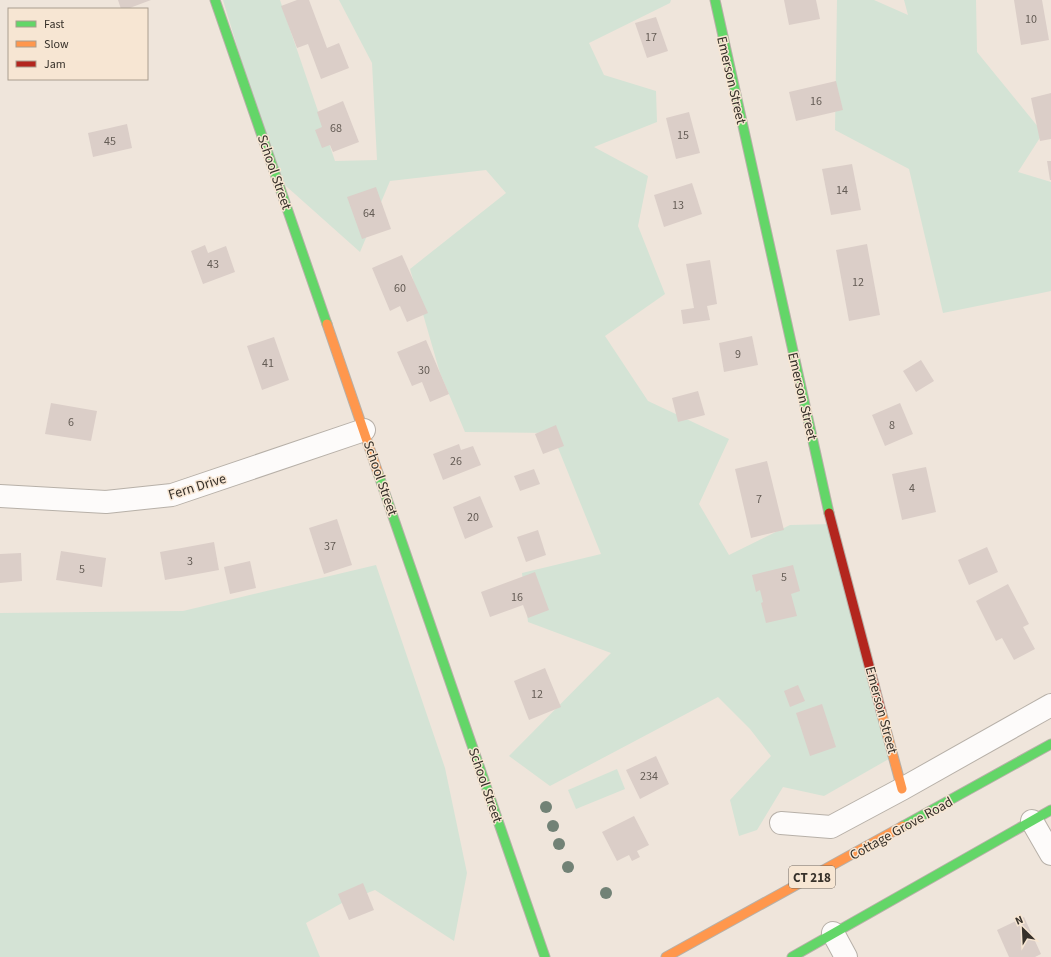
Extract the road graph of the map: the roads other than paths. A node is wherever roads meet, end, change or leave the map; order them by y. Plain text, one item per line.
1 (215, 0) edge
2 (714, 0) edge
3 (364, 430) junction
4 (0, 496) edge
5 (1051, 705) edge
6 (1051, 744) edge
7 (902, 789) junction
8 (1042, 816) edge
9 (781, 823) dead end
10 (1051, 854) edge
11 (833, 933) junction
12 (545, 957) edge
13 (666, 957) edge
14 (792, 957) edge
15 (846, 957) edge

1 - 3 main road, School Street
2 - 7 main road, Emerson Street
3 - 4 street, Fern Drive
3 - 12 main road, School Street
5 - 7 street
6 - 13 main road, Cottage Grove Road / CT 218
7 - 9 street
8 - 10 street
8 - 11 main road
11 - 14 main road
11 - 15 street

